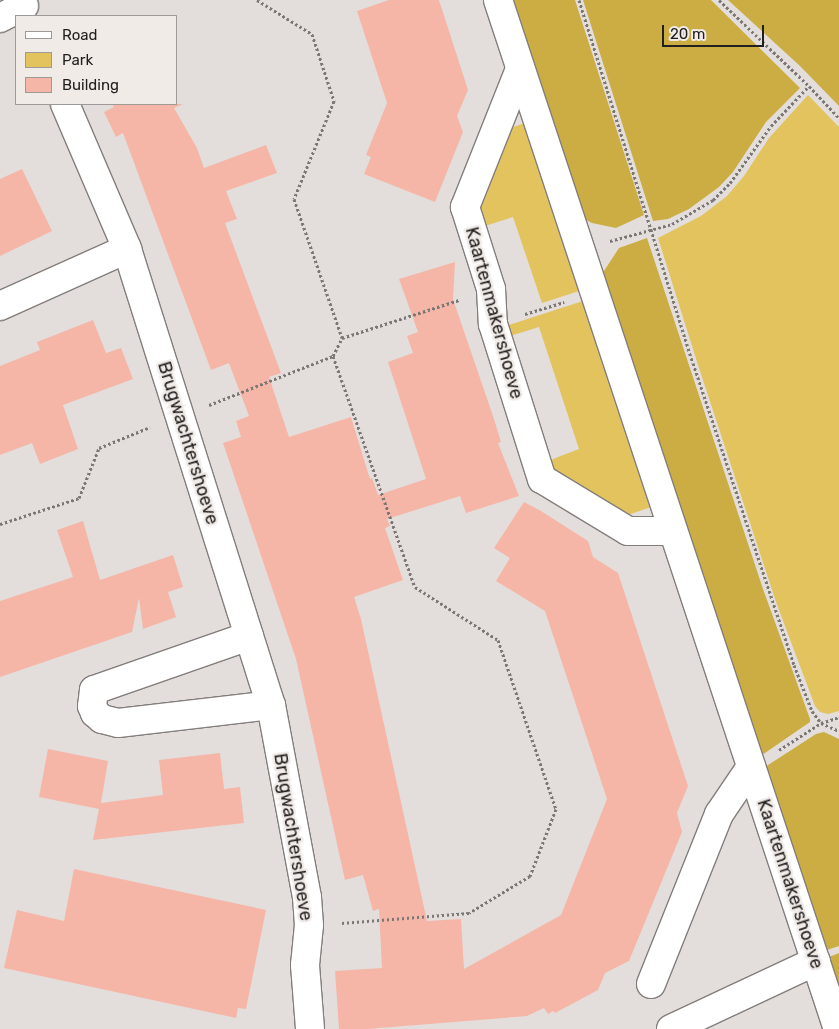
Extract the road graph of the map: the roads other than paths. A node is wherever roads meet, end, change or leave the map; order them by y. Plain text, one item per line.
1 (498, 0) edge
2 (25, 7) edge
3 (0, 18) edge
4 (520, 69) junction
5 (65, 105) edge
6 (127, 249) junction
7 (0, 306) edge
8 (673, 531) junction
9 (249, 636) junction
10 (271, 705) junction
11 (751, 767) junction
12 (816, 961) junction
13 (652, 984) dead end
14 (310, 1029) edge
15 (671, 1029) edge
16 (838, 1029) edge

1 - 4 street, Kaartenmakershoeve
2 - 3 street
4 - 8 street, Kaartenmakershoeve
4 - 8 street, Kaartenmakershoeve
5 - 6 street, Brugwachtershoeve
6 - 7 street
6 - 9 street, Brugwachtershoeve
8 - 11 street, Kaartenmakershoeve
9 - 10 street, Brugwachtershoeve
9 - 10 street
10 - 14 street, Brugwachtershoeve
11 - 12 street, Kaartenmakershoeve
11 - 13 street, Kaartenmakershoeve
12 - 15 street
12 - 16 street, Kaartenmakershoeve

